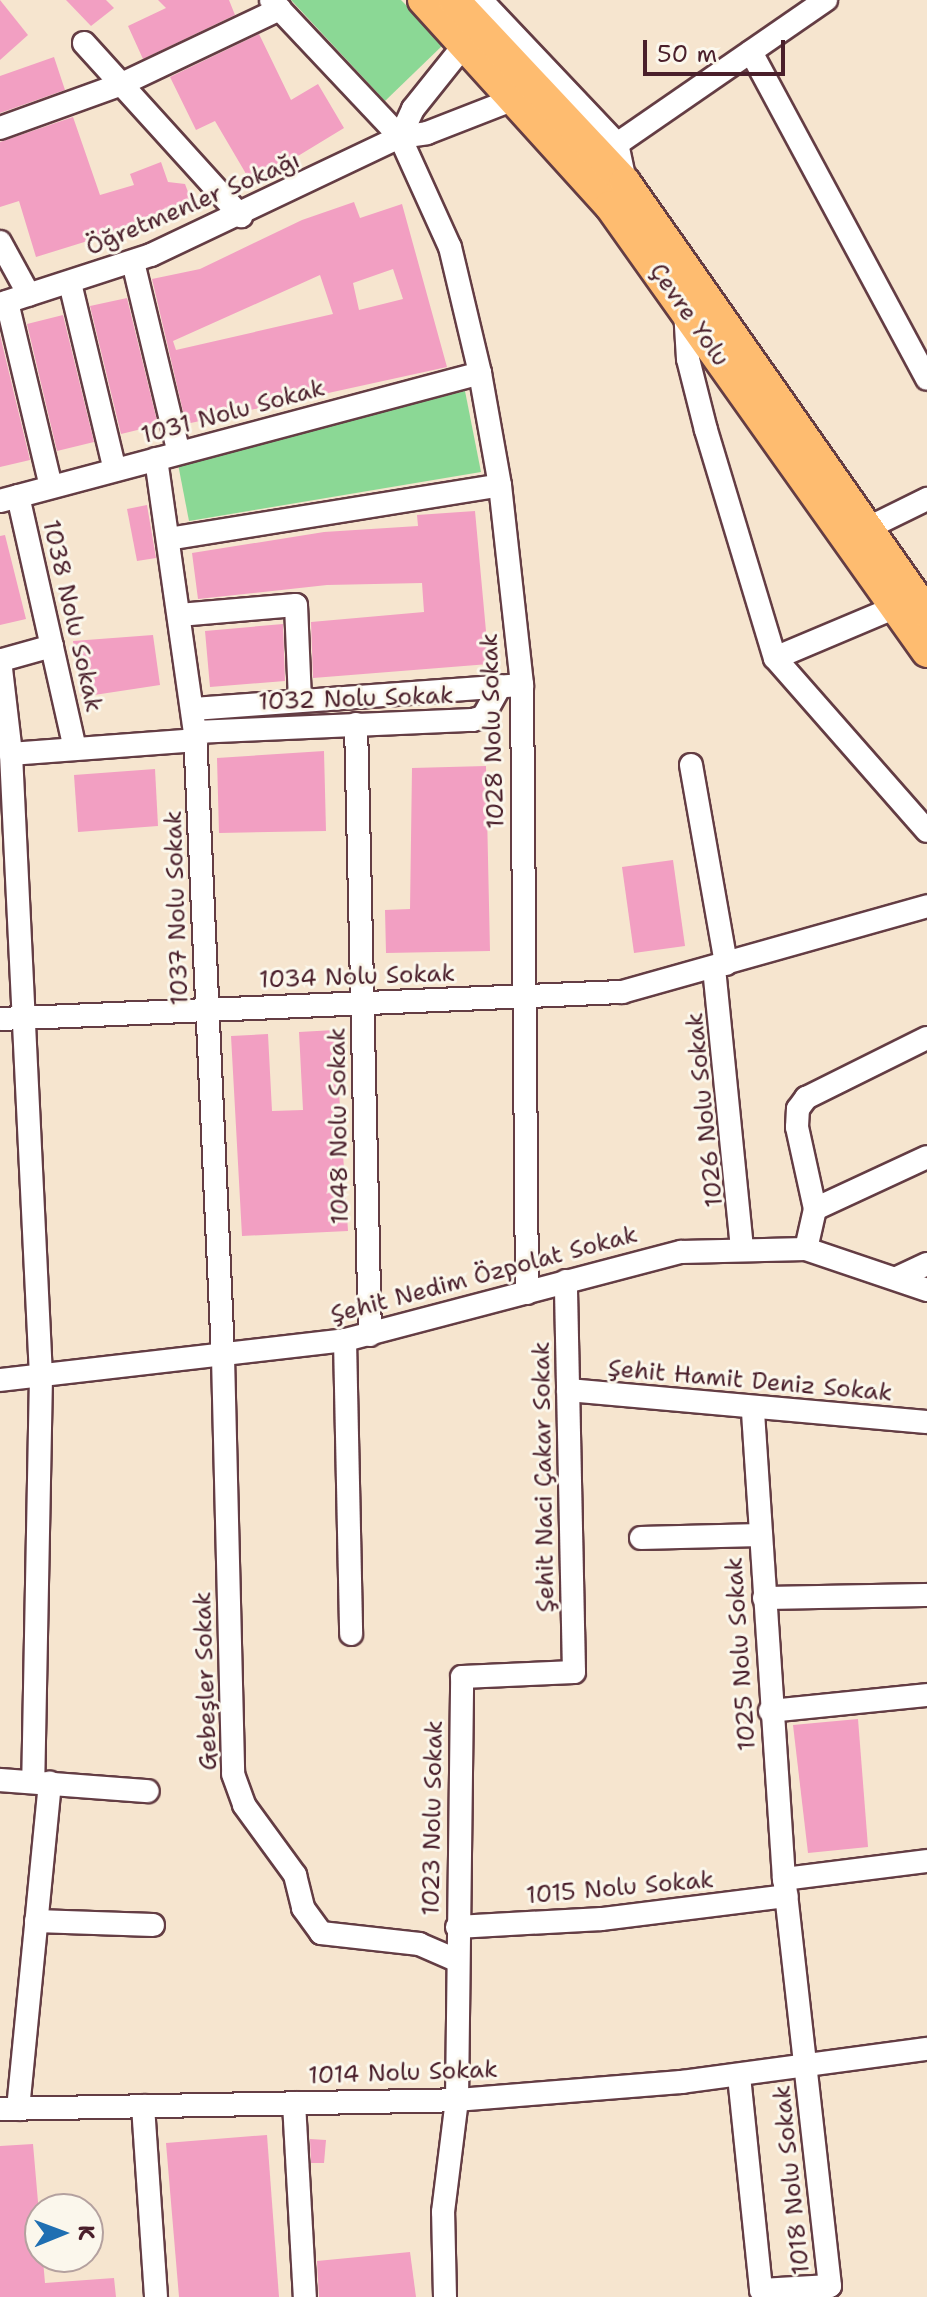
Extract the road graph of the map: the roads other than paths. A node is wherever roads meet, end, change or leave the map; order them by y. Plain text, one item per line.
1 (423, 0) edge
2 (454, 0) edge
3 (481, 0) edge
4 (826, 0) edge
5 (276, 5) edge
6 (84, 43) dead end
7 (465, 44) junction
8 (751, 52) junction
9 (122, 84) junction
10 (514, 99) junction
11 (0, 128) edge
12 (400, 137) junction
13 (617, 144) junction
14 (625, 182) junction
15 (241, 216) junction
16 (0, 242) edge
17 (133, 262) junction
18 (70, 283) junction
19 (29, 295) junction
20 (3, 303) edge
21 (685, 309) junction
22 (480, 373) junction
23 (927, 379) edge
24 (179, 453) junction
25 (156, 459) junction
26 (115, 470) junction
27 (500, 485) junction
28 (51, 487) junction
29 (9, 498) edge
30 (927, 499) edge
31 (868, 528) junction
32 (168, 539) junction
33 (918, 606) edge
34 (179, 615) junction
35 (52, 646) junction
36 (927, 652) edge
37 (775, 658) junction
38 (1, 660) edge
39 (511, 686) junction
40 (300, 701) junction
41 (194, 709) junction
42 (356, 724) junction
43 (196, 736) junction
44 (75, 748) junction
45 (11, 754) junction
46 (691, 765) dead end
47 (927, 831) edge
48 (8, 864) edge
49 (927, 906) edge
50 (720, 966) junction
51 (525, 996) junction
52 (362, 1001) junction
53 (207, 1009) junction
54 (23, 1017) junction
55 (0, 1019) edge
56 (927, 1038) edge
57 (927, 1157) edge
58 (815, 1209) junction
59 (742, 1248) junction
60 (806, 1249) junction
61 (927, 1264) edge
62 (897, 1278) junction
63 (566, 1281) junction
64 (927, 1290) edge
65 (527, 1293) junction
66 (370, 1335) junction
67 (345, 1340) junction
68 (223, 1357) junction
69 (41, 1376) junction
70 (0, 1380) edge
71 (568, 1390) junction
72 (753, 1408) junction
73 (927, 1422) edge
74 (760, 1535) junction
75 (641, 1538) dead end
76 (927, 1595) edge
77 (764, 1598) junction
78 (351, 1634) dead end
79 (462, 1677) joint
80 (927, 1695) edge
81 (770, 1711) junction
82 (0, 1780) edge
83 (42, 1782) junction
84 (148, 1791) dead end
85 (927, 1861) edge
86 (786, 1888) junction
87 (36, 1921) junction
88 (153, 1925) dead end
89 (457, 1927) junction
90 (456, 1960) junction
91 (927, 2049) edge
92 (806, 2068) junction
93 (739, 2076) junction
94 (457, 2100) junction
95 (294, 2103) junction
96 (143, 2106) junction
97 (9, 2109) edge
98 (156, 2297) edge
99 (305, 2297) edge
100 (445, 2297) edge

1 - 7 main road, Çevre Yolu
2 - 14 main road, Çevre Yolu
3 - 13 street
4 - 8 street
5 - 9 street
5 - 12 street, 1028 Nolu Sokak
6 - 9 street
7 - 10 main road, Çevre Yolu
7 - 12 street
8 - 13 street
8 - 23 street
9 - 11 street
9 - 15 street
10 - 12 street, Öğretmenler Sokağı
10 - 21 main road, Çevre Yolu
12 - 15 street, Öğretmenler Sokağı
12 - 22 street, 1028 Nolu Sokak
13 - 14 street
14 - 31 main road, Çevre Yolu
15 - 17 street, Öğretmenler Sokağı
16 - 19 street
17 - 18 street, Öğretmenler Sokağı
17 - 24 street
18 - 19 street, Öğretmenler Sokağı
18 - 26 street
19 - 20 street, Öğretmenler Sokağı
20 - 28 street
21 - 33 main road, Çevre Yolu
21 - 37 street
22 - 24 street, 1031 Nolu Sokak
22 - 27 street, 1028 Nolu Sokak
24 - 25 street, 1031 Nolu Sokak
25 - 26 street, 1031 Nolu Sokak
25 - 32 street, 1037 Nolu Sokak
26 - 28 street, 1031 Nolu Sokak
27 - 32 street
27 - 39 street, 1028 Nolu Sokak
28 - 29 street, 1031 Nolu Sokak
29 - 35 street, 1038 Nolu Sokak
30 - 31 street
31 - 33 main road, Çevre Yolu
32 - 34 street, 1037 Nolu Sokak
33 - 36 main road, Çevre Yolu
33 - 37 street
34 - 40 street
34 - 41 street, 1037 Nolu Sokak
35 - 38 street
35 - 44 street, 1038 Nolu Sokak
37 - 47 street
38 - 45 street
39 - 40 street
39 - 42 street, 1032 Nolu Sokak
39 - 51 street, 1028 Nolu Sokak
40 - 41 street
41 - 43 street, 1037 Nolu Sokak
42 - 43 street, 1032 Nolu Sokak
42 - 52 street, 1048 Nolu Sokak
43 - 44 street, 1032 Nolu Sokak
43 - 53 street, 1037 Nolu Sokak
44 - 45 street, 1032 Nolu Sokak
45 - 48 street
46 - 50 street, 1026 Nolu Sokak
48 - 54 street
49 - 50 street, 1034 Nolu Sokak
50 - 51 street, 1034 Nolu Sokak
50 - 59 street, 1026 Nolu Sokak
51 - 52 street, 1034 Nolu Sokak
51 - 65 street, 1028 Nolu Sokak
52 - 53 street, 1034 Nolu Sokak
52 - 66 street, 1048 Nolu Sokak
53 - 54 street, 1034 Nolu Sokak
53 - 68 street, 1037 Nolu Sokak
54 - 55 street, 1034 Nolu Sokak
54 - 69 street
56 - 58 street
57 - 58 street
58 - 60 street
59 - 60 street, Şehit Nedim Özpolat Sokak
59 - 63 street, Şehit Nedim Özpolat Sokak
60 - 62 street, Şehit Nedim Özpolat Sokak
61 - 62 street
62 - 64 street, Şehit Nedim Özpolat Sokak
63 - 65 street, Şehit Nedim Özpolat Sokak
63 - 71 street, Şehit Naci Çakar Sokak
65 - 66 street, Şehit Nedim Özpolat Sokak
66 - 67 street, Şehit Nedim Özpolat Sokak
67 - 68 street, Şehit Nedim Özpolat Sokak
67 - 78 street
68 - 69 street, Şehit Nedim Özpolat Sokak
68 - 90 street, Gebeşler Sokak
69 - 70 street, Şehit Nedim Özpolat Sokak
69 - 83 street
71 - 72 street, Şehit Hamit Deniz Sokak
71 - 79 street, Şehit Naci Çakar Sokak
72 - 73 street, Şehit Hamit Deniz Sokak
72 - 74 street, 1025 Nolu Sokak
74 - 75 street
74 - 77 street, 1025 Nolu Sokak
76 - 77 street
77 - 81 street, 1025 Nolu Sokak
79 - 89 street, 1023 Nolu Sokak
80 - 81 street
81 - 86 street, 1025 Nolu Sokak
82 - 83 street
83 - 84 street
83 - 87 street
85 - 86 street, 1015 Nolu Sokak
86 - 89 street, 1015 Nolu Sokak
86 - 92 street, 1025 Nolu Sokak
87 - 88 street
87 - 97 street
89 - 90 street, 1023 Nolu Sokak
90 - 94 street
91 - 92 street, 1014 Nolu Sokak
92 - 93 street, 1014 Nolu Sokak
92 - 93 street, 1018 Nolu Sokak
93 - 94 street, 1014 Nolu Sokak
94 - 95 street, 1014 Nolu Sokak
94 - 100 street
95 - 96 street, 1014 Nolu Sokak
95 - 99 street
96 - 97 street, 1014 Nolu Sokak
96 - 98 street

